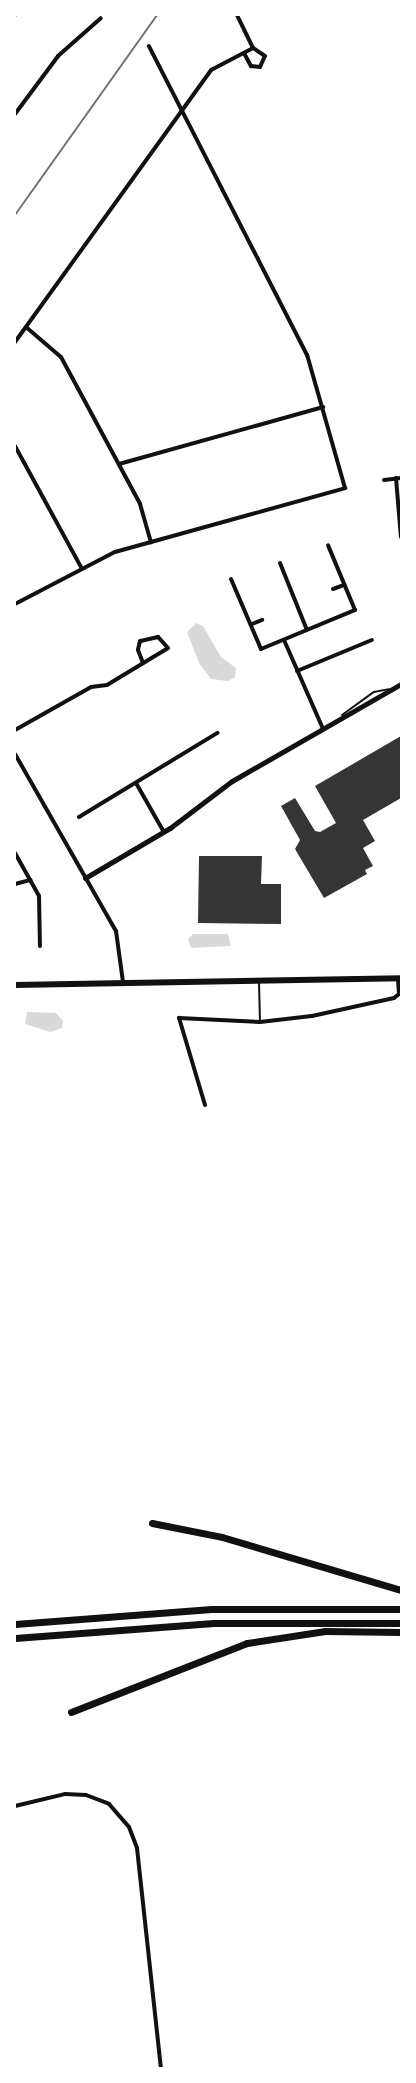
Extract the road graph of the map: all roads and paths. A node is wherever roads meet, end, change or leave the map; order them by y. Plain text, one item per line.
1 (237, 15) edge
2 (101, 18) dead end
3 (149, 46) dead end
4 (253, 48) junction
5 (244, 53) junction
6 (182, 110) junction
7 (15, 114) edge
8 (26, 327) junction
9 (15, 342) edge
10 (323, 407) junction
11 (15, 446) edge
12 (119, 464) junction
13 (399, 478) edge
14 (384, 480) dead end
15 (401, 537) edge
16 (151, 542) junction
17 (328, 545) dead end
18 (280, 563) dead end
19 (81, 567) junction
20 (231, 579) dead end
21 (344, 584) junction
22 (334, 589) dead end
23 (15, 604) edge
24 (262, 620) dead end
25 (252, 624) junction
26 (308, 630) junction
27 (284, 640) junction
28 (372, 640) dead end
29 (143, 663) junction
30 (297, 671) junction
31 (401, 684) edge
32 (323, 729) junction
33 (15, 730) edge
34 (217, 733) dead end
35 (15, 754) edge
36 (136, 783) junction
37 (79, 817) dead end
38 (164, 832) junction
39 (15, 853) edge
40 (85, 878) junction
41 (30, 880) junction
42 (15, 884) edge
43 (40, 946) dead end
44 (400, 978) edge
45 (258, 980) junction
46 (123, 982) junction
47 (15, 985) edge
48 (260, 1022) junction
49 (205, 1105) dead end
50 (152, 1523) dead end
51 (401, 1590) edge
52 (401, 1609) edge
53 (401, 1623) edge
54 (15, 1624) edge
55 (401, 1632) edge
56 (15, 1638) edge
57 (71, 1712) dead end
58 (15, 1806) edge
59 (161, 2068) edge

1 - 4 street
2 - 7 street
3 - 6 street
4 - 5 street
4 - 5 street
5 - 6 street
6 - 8 street
6 - 10 street
8 - 9 street
8 - 12 street
10 - 12 street
10 - 16 street
11 - 19 street
12 - 16 street
13 - 14 street
13 - 15 street
16 - 19 street
17 - 21 street
18 - 26 street
19 - 23 street
20 - 25 street
21 - 22 street
21 - 26 street
24 - 25 street
25 - 27 street
26 - 27 street
27 - 30 street
28 - 30 street
29 - 29 street
29 - 33 street
30 - 32 street
31 - 32 street
32 - 38 street
34 - 36 street
35 - 40 street
36 - 37 street
36 - 38 street
38 - 40 street
39 - 41 street
40 - 46 street
41 - 42 street
41 - 43 street
44 - 45 main road
44 - 48 street
45 - 46 main road
45 - 48 lane
46 - 47 main road
48 - 49 street
50 - 51 highway
52 - 54 highway
53 - 56 highway
55 - 57 highway
58 - 59 street

